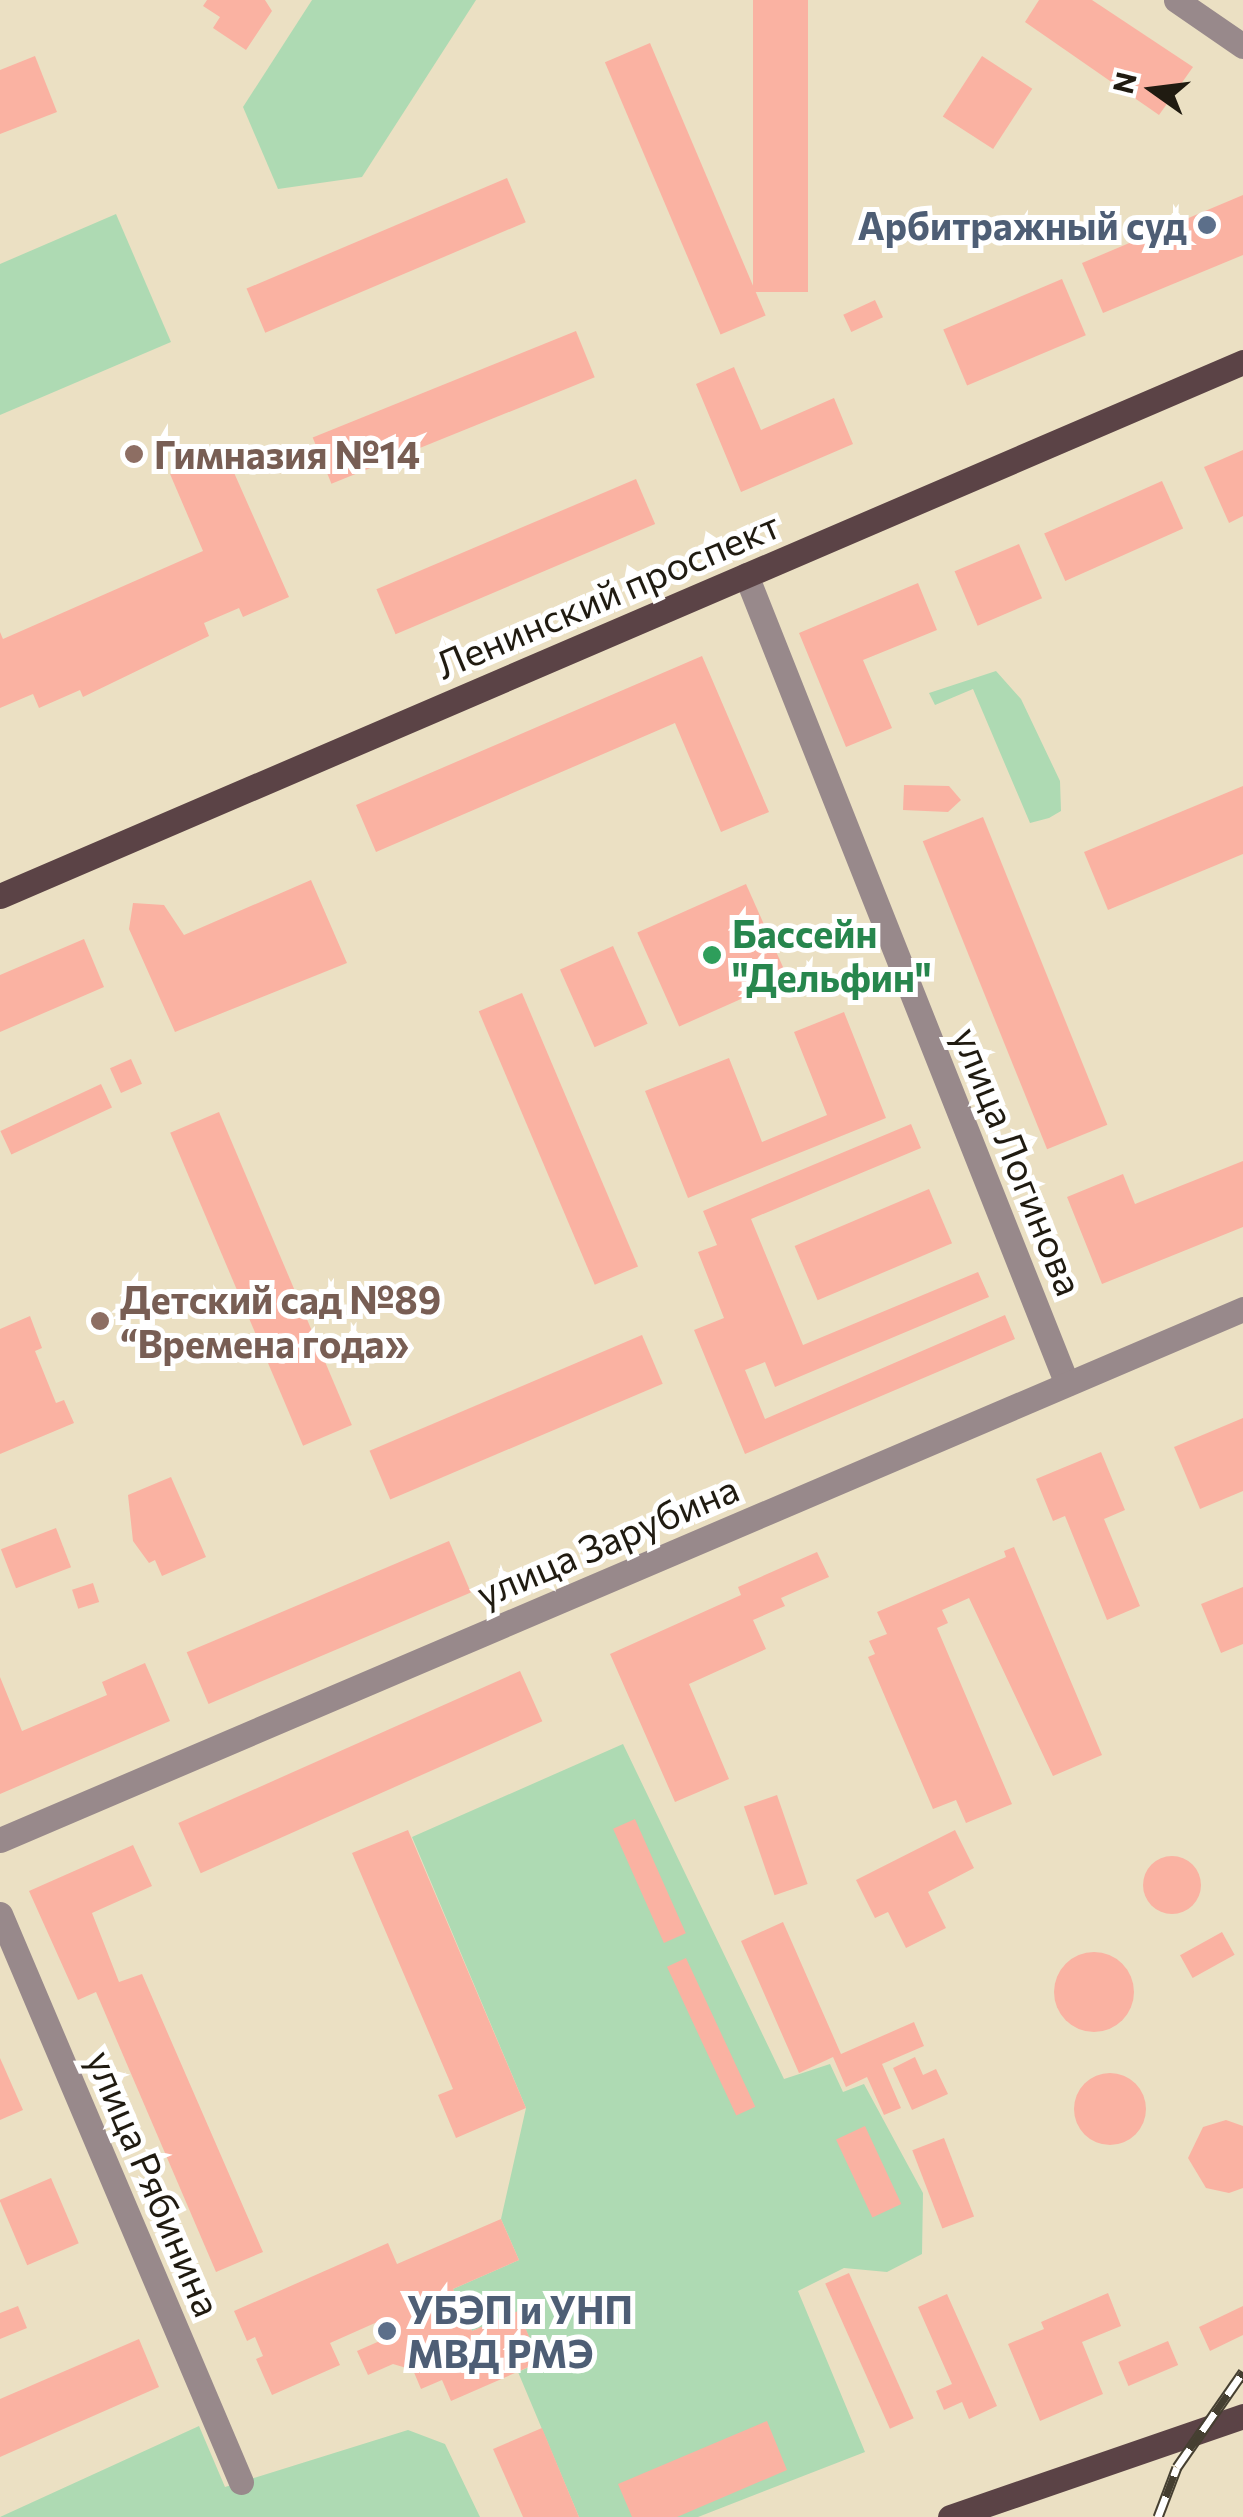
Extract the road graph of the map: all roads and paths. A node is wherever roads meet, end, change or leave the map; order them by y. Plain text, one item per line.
1 (1176, 0) edge
2 (1243, 46) edge
3 (1243, 362) edge
4 (746, 575) junction
5 (0, 896) edge
6 (1243, 1309) edge
7 (1066, 1384) junction
8 (0, 1840) edge
9 (0, 1914) edge
10 (1243, 2416) edge
11 (241, 2482) dead end
12 (950, 2517) edge

1 - 2 street
3 - 4 main road, Ленинский проспект
4 - 5 main road, Ленинский проспект
4 - 7 street, улица Логинова
6 - 7 street, улица Зарубина
7 - 8 street, улица Зарубина
9 - 11 street, улица Рябинина
10 - 12 main road

